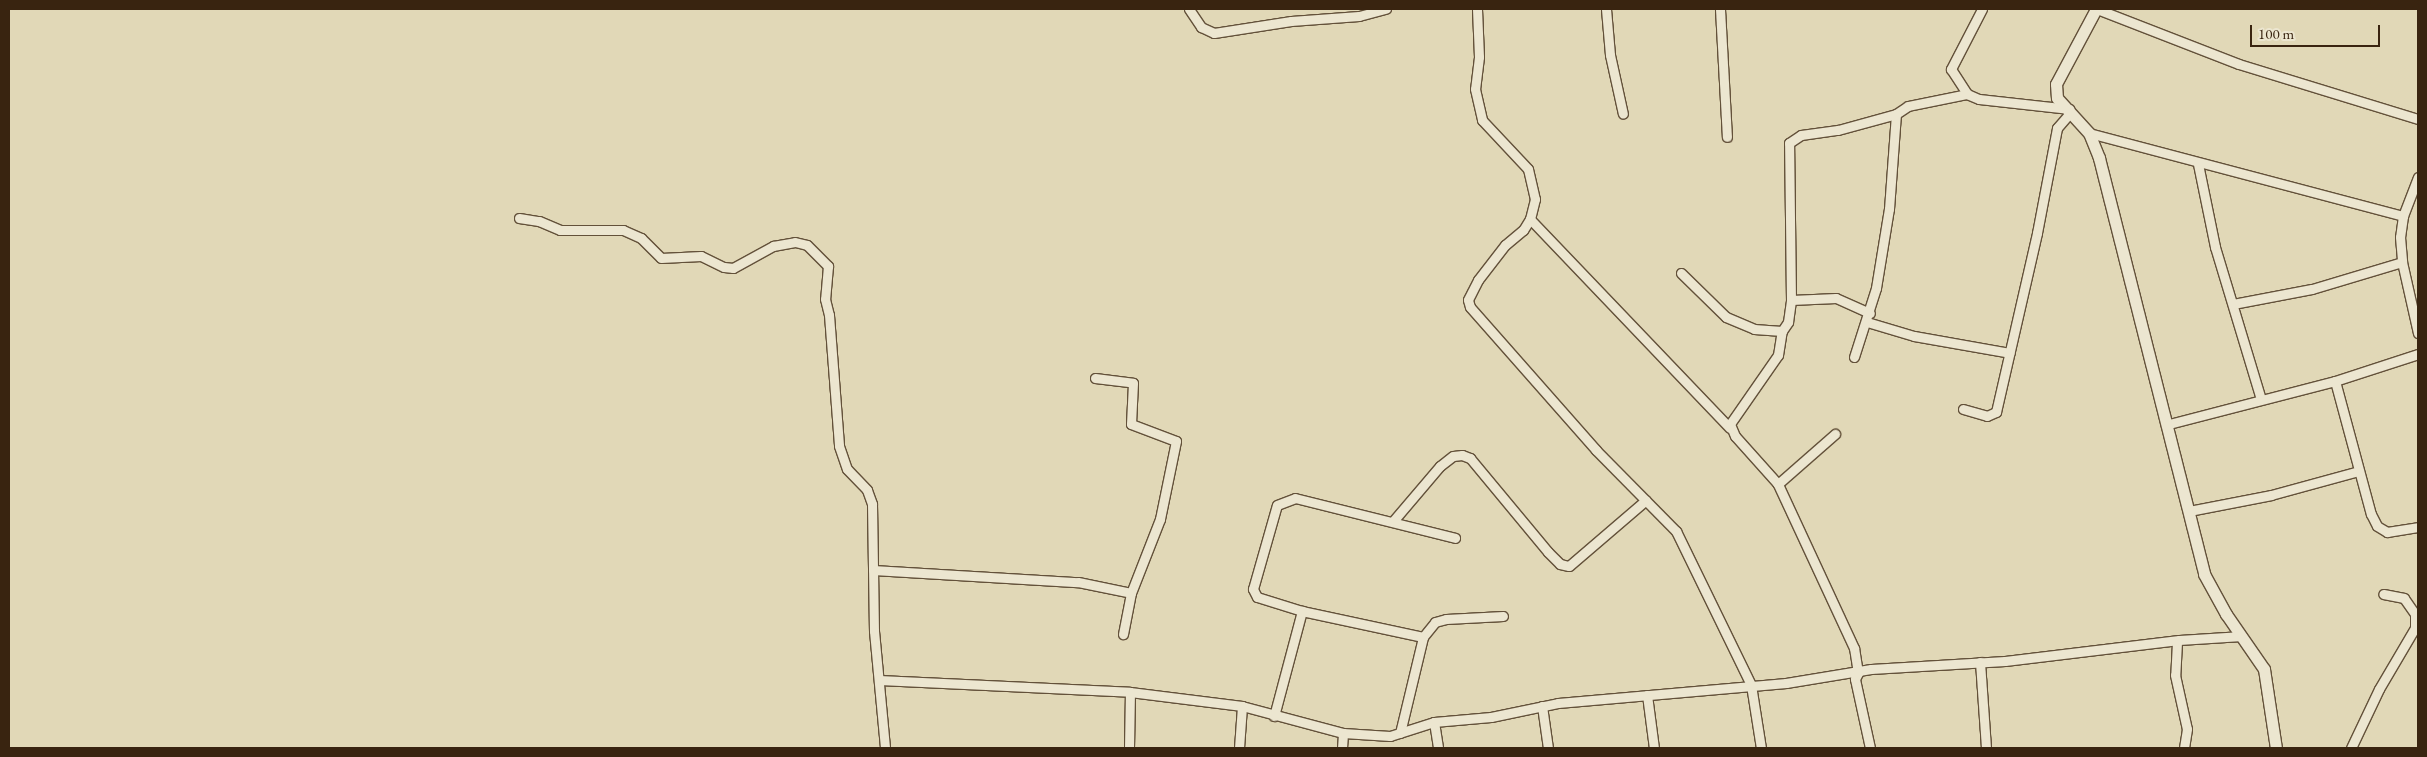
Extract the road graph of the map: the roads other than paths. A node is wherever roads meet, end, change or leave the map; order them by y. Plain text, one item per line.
1 (1188, 9) edge
2 (1386, 9) edge
3 (1477, 9) edge
4 (1606, 9) edge
5 (1720, 9) edge
6 (1980, 9) edge
7 (2097, 9) edge
8 (1967, 94) junction
9 (2070, 111) junction
10 (1623, 114) dead end
11 (1896, 114) junction
12 (2418, 119) edge
13 (2089, 133) junction
14 (1727, 137) dead end
15 (2198, 164) junction
16 (2418, 177) edge
17 (2403, 216) junction
18 (519, 218) dead end
19 (1530, 219) junction
20 (2402, 262) junction
21 (1681, 273) dead end
22 (1791, 300) junction
23 (2233, 304) junction
24 (1868, 317) junction
25 (1782, 331) junction
26 (2418, 333) edge
27 (2010, 353) junction
28 (2418, 354) edge
29 (1854, 357) dead end
30 (1095, 378) dead end
31 (2335, 380) junction
32 (2261, 399) junction
33 (1963, 409) dead end
34 (2168, 424) junction
35 (1730, 428) junction
36 (1835, 434) dead end
37 (2359, 472) junction
38 (1778, 484) junction
39 (1646, 500) junction
40 (2189, 511) junction
41 (1394, 520) junction
42 (2418, 526) edge
43 (1455, 538) dead end
44 (873, 570) junction
45 (1131, 593) junction
46 (2383, 594) dead end
47 (1302, 611) junction
48 (1503, 616) dead end
49 (1124, 634) dead end
50 (2242, 636) junction
51 (1423, 637) junction
52 (2177, 642) junction
53 (1980, 662) junction
54 (1858, 673) junction
55 (879, 680) junction
56 (1751, 685) junction
57 (1130, 692) junction
58 (1647, 695) junction
59 (1242, 706) junction
60 (1542, 706) junction
61 (1274, 716) junction
62 (1434, 722) junction
63 (1343, 733) junction
64 (1400, 733) junction
65 (885, 748) edge
66 (1129, 748) edge
67 (1239, 748) edge
68 (1342, 748) edge
69 (1438, 748) edge
70 (1548, 748) edge
71 (1654, 748) edge
72 (1761, 748) edge
73 (1870, 748) edge
74 (1986, 748) edge
75 (2184, 748) edge
76 (2276, 748) edge
77 (2351, 748) edge

1 - 2 street
3 - 19 street
4 - 10 street
5 - 14 street
6 - 8 street
7 - 9 street
7 - 12 street
8 - 9 street
8 - 11 street
9 - 13 street
9 - 27 street
11 - 22 street
11 - 24 street
13 - 15 street
13 - 34 street
15 - 17 street
15 - 23 street
16 - 17 street
17 - 20 street
18 - 44 street
19 - 35 street
19 - 39 street
20 - 23 street
20 - 26 street
21 - 25 street
22 - 24 street
22 - 25 street
23 - 32 street
24 - 27 street
24 - 29 street
25 - 35 street
27 - 33 street
28 - 31 street
30 - 45 street
31 - 32 street
31 - 37 street
32 - 34 street
34 - 40 street
35 - 38 street
36 - 38 street
37 - 40 street
37 - 42 street
38 - 54 street
39 - 41 street
39 - 56 street
40 - 50 street
41 - 43 street
41 - 47 street
44 - 45 street
44 - 55 street
45 - 49 street
46 - 77 street
47 - 51 street
47 - 61 street
48 - 51 street
50 - 52 street
50 - 76 street
51 - 64 street
52 - 53 street
52 - 75 street
53 - 54 street
53 - 74 street
54 - 56 street
54 - 73 street
55 - 57 street
55 - 65 street
56 - 58 street
56 - 72 street
57 - 59 street
57 - 66 street
58 - 60 street
58 - 71 street
59 - 61 street
59 - 67 street
60 - 62 street
60 - 70 street
61 - 63 street
62 - 64 street
62 - 69 street
63 - 64 street
63 - 68 street

